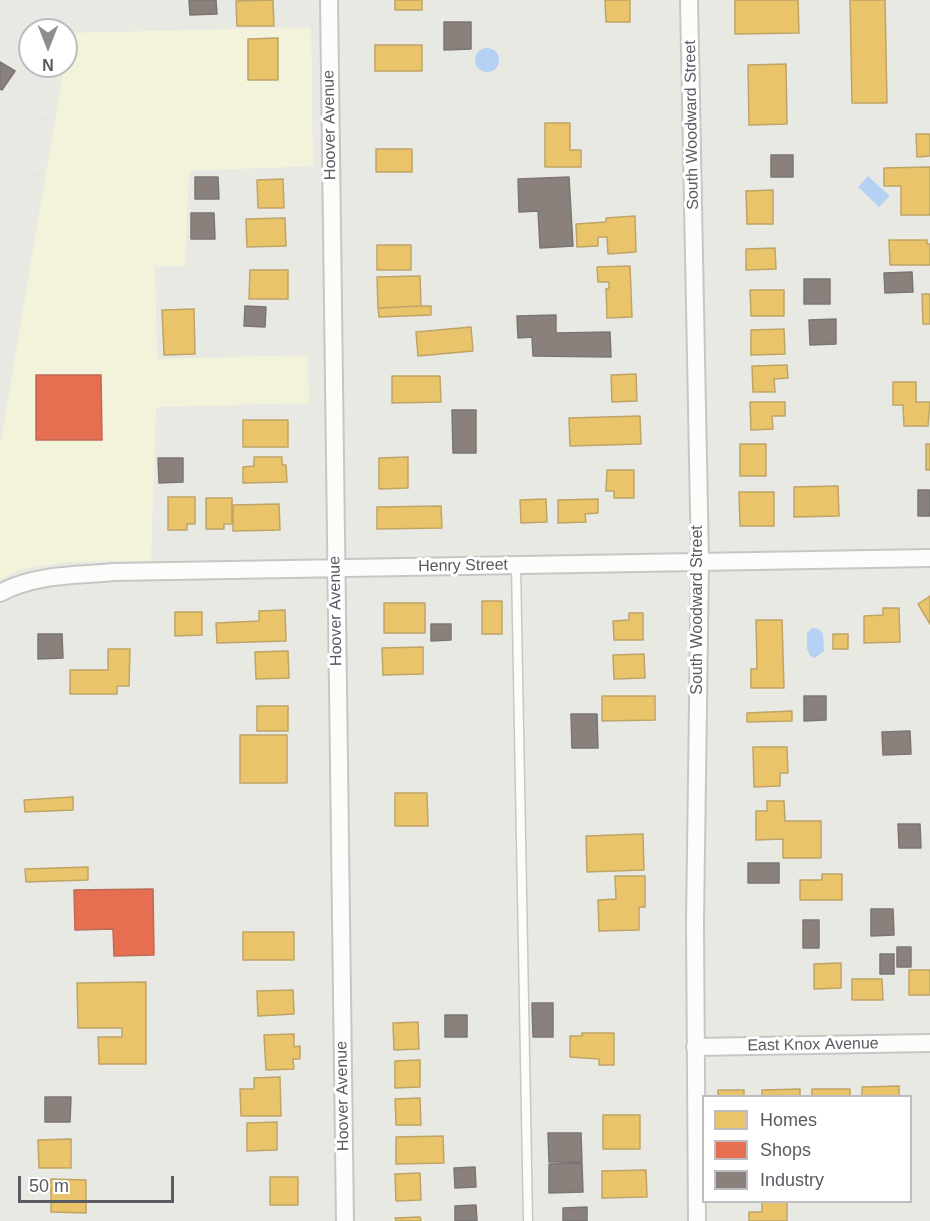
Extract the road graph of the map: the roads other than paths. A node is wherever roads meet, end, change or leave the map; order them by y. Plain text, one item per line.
1 (329, 0) edge
2 (689, 0) edge
3 (930, 558) edge
4 (700, 561) junction
5 (516, 565) junction
6 (336, 568) junction
7 (0, 593) edge
8 (930, 1042) edge
9 (695, 1047) junction
10 (345, 1221) edge
11 (528, 1221) edge
12 (697, 1221) edge

1 - 6 street, Hoover Avenue
2 - 4 street, South Woodward Street
3 - 4 street, Henry Street
4 - 5 street, Henry Street
4 - 9 street, South Woodward Street
5 - 6 street, Henry Street
5 - 11 lane
6 - 7 street, Henry Street
6 - 10 street, Hoover Avenue
8 - 9 street, East Knox Avenue
9 - 12 street, South Woodward Street

